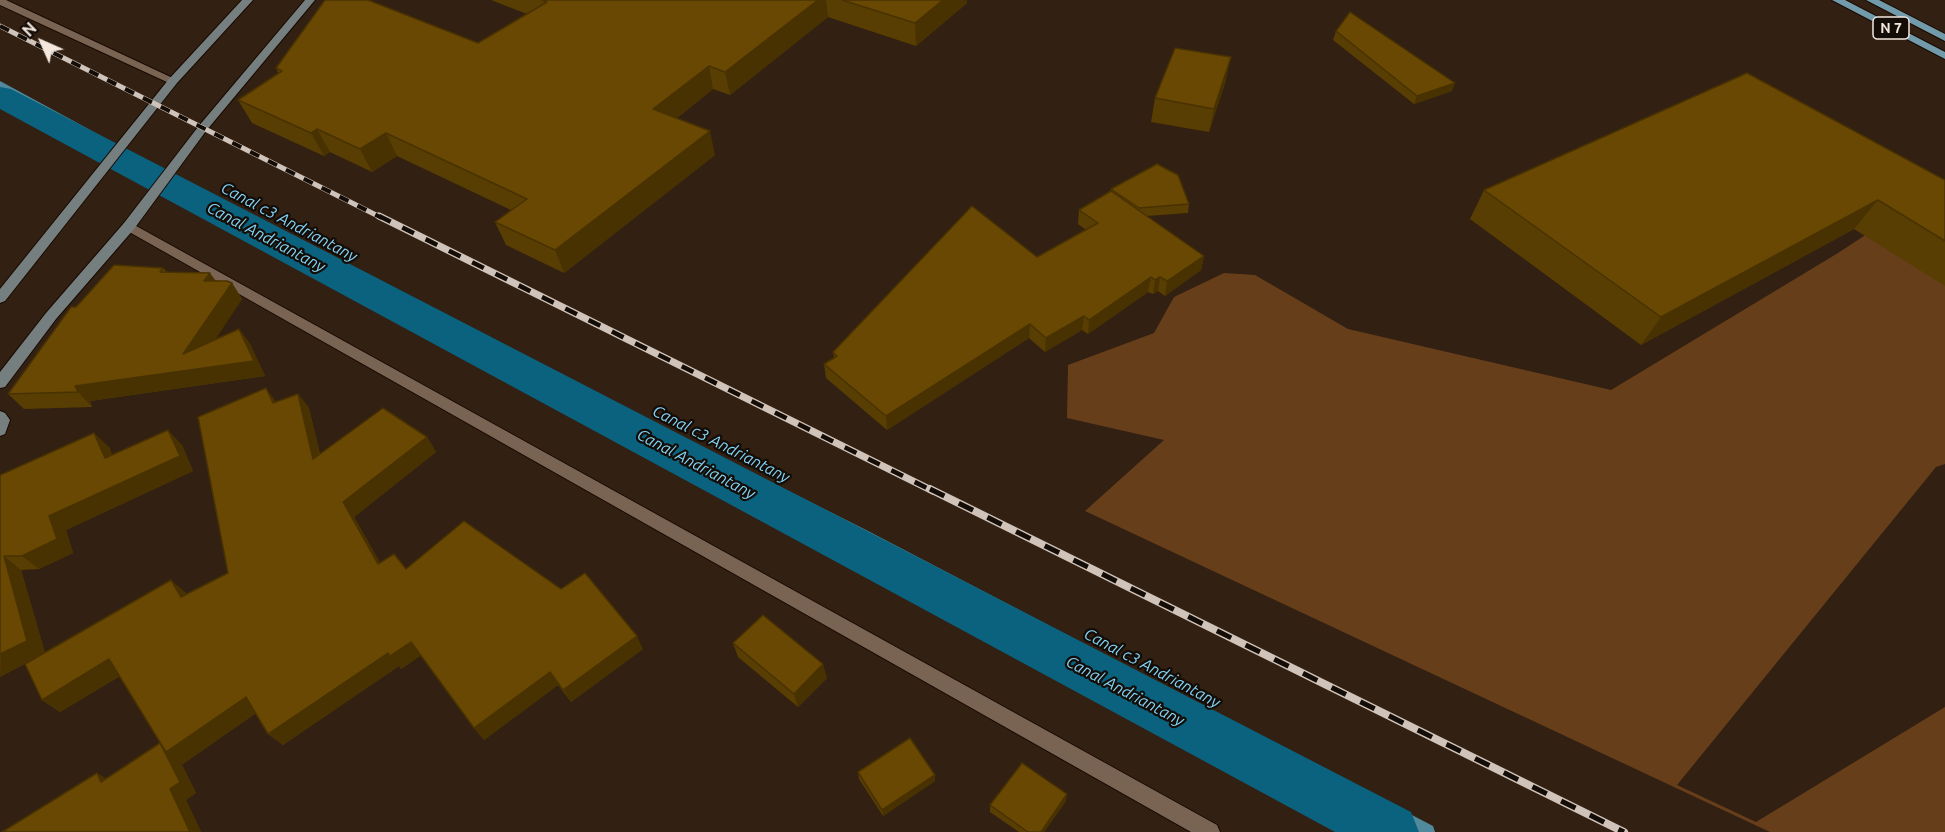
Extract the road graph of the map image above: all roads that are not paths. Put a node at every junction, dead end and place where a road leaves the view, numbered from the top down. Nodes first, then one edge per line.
1 (248, 0) edge
2 (310, 0) edge
3 (1837, 0) edge
4 (1870, 0) edge
5 (0, 1) edge
6 (1945, 38) edge
7 (1945, 56) edge
8 (173, 81) junction
9 (129, 226) junction
10 (0, 298) edge
11 (0, 383) edge
12 (0, 417) edge
13 (0, 430) edge
14 (1210, 832) edge

1 - 8 main road
2 - 9 main road
3 - 7 main road, N 7
4 - 6 main road, N 7
5 - 8 street
8 - 10 main road
9 - 11 main road
9 - 14 street
12 - 13 main road

